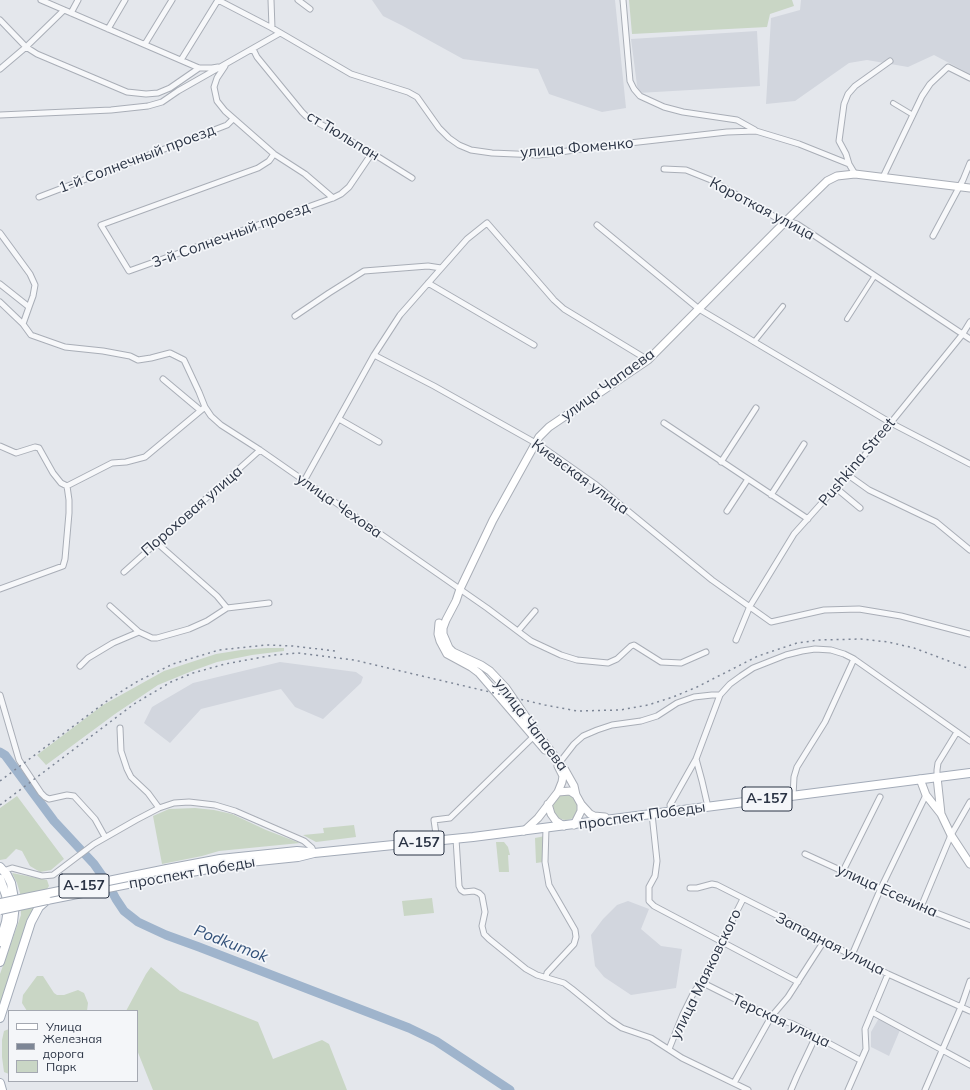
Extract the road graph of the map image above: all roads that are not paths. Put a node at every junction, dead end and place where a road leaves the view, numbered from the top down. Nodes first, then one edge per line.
1 (41, 0) edge
2 (78, 0) edge
3 (125, 0) edge
4 (172, 0) edge
5 (218, 0) edge
6 (271, 0) edge
7 (298, 0) edge
8 (308, 0) edge
9 (623, 0) edge
10 (64, 10) junction
11 (71, 13) junction
12 (0, 20) edge
13 (272, 28) junction
14 (108, 29) junction
15 (280, 33) junction
16 (145, 44) junction
17 (26, 47) junction
18 (253, 49) junction
19 (181, 60) junction
20 (890, 61) dead end
21 (227, 64) junction
22 (199, 68) junction
23 (0, 69) edge
24 (970, 78) edge
25 (893, 103) dead end
26 (0, 115) edge
27 (913, 115) junction
28 (233, 119) junction
29 (756, 131) junction
30 (372, 153) junction
31 (274, 154) junction
32 (970, 163) edge
33 (849, 164) junction
34 (664, 169) dead end
35 (855, 174) junction
36 (883, 177) junction
37 (412, 178) dead end
38 (960, 187) junction
39 (970, 188) edge
40 (39, 197) dead end
41 (333, 198) junction
42 (786, 220) junction
43 (597, 225) dead end
44 (0, 233) edge
45 (933, 236) dead end
46 (442, 268) junction
47 (874, 277) junction
48 (428, 283) junction
49 (0, 284) edge
50 (0, 302) edge
51 (783, 306) dead end
52 (29, 307) junction
53 (699, 309) junction
54 (295, 316) dead end
55 (847, 319) dead end
56 (970, 322) edge
57 (23, 324) junction
58 (962, 335) junction
59 (970, 339) edge
60 (754, 342) junction
61 (534, 345) dead end
62 (374, 355) junction
63 (648, 360) junction
64 (163, 379) dead end
65 (203, 408) junction
66 (756, 408) dead end
67 (339, 419) junction
68 (664, 423) dead end
69 (891, 423) junction
70 (379, 442) dead end
71 (536, 443) junction
72 (804, 444) dead end
73 (0, 446) edge
74 (260, 450) junction
75 (721, 462) junction
76 (970, 464) edge
77 (848, 475) junction
78 (748, 479) junction
79 (304, 481) junction
80 (67, 486) junction
81 (836, 488) junction
82 (771, 495) junction
83 (860, 508) dead end
84 (727, 512) dead end
85 (808, 519) junction
86 (157, 543) junction
87 (970, 550) edge
88 (124, 572) dead end
89 (0, 589) edge
90 (460, 589) junction
91 (268, 603) dead end
92 (110, 606) dead end
93 (750, 606) junction
94 (227, 608) junction
95 (535, 611) dead end
96 (518, 631) junction
97 (139, 632) junction
98 (970, 634) edge
99 (736, 640) dead end
100 (706, 652) dead end
101 (854, 659) junction
102 (80, 666) dead end
103 (0, 695) edge
104 (720, 695) junction
105 (120, 728) dead end
106 (957, 732) junction
107 (531, 739) dead end
108 (970, 741) edge
109 (696, 759) junction
110 (560, 762) junction
111 (970, 773) edge
112 (937, 777) junction
113 (920, 779) junction
114 (558, 792) junction
115 (576, 795) junction
116 (926, 795) junction
117 (793, 796) junction
118 (880, 797) dead end
119 (970, 802) edge
120 (548, 804) junction
121 (581, 804) junction
122 (708, 807) junction
123 (159, 808) junction
124 (671, 812) junction
125 (652, 814) junction
126 (941, 814) junction
127 (613, 820) junction
128 (574, 825) junction
129 (564, 826) junction
130 (546, 828) junction
131 (524, 831) junction
132 (951, 834) junction
133 (105, 838) junction
134 (456, 839) junction
135 (437, 841) junction
136 (314, 853) junction
137 (805, 854) dead end
138 (970, 864) edge
139 (2, 869) edge
140 (843, 871) junction
141 (168, 872) junction
142 (0, 879) edge
143 (690, 888) dead end
144 (881, 888) junction
145 (743, 899) junction
146 (47, 900) junction
147 (0, 903) edge
148 (921, 906) junction
149 (0, 910) edge
150 (970, 926) edge
151 (721, 941) junction
152 (824, 941) junction
153 (0, 942) edge
154 (852, 955) junction
155 (0, 962) edge
156 (888, 974) junction
157 (546, 977) junction
158 (970, 981) edge
159 (702, 982) junction
160 (798, 982) junction
161 (961, 1007) junction
162 (970, 1011) edge
163 (872, 1012) junction
164 (771, 1017) junction
165 (0, 1018) edge
166 (816, 1036) junction
167 (669, 1049) junction
168 (942, 1049) junction
169 (860, 1060) junction
170 (970, 1065) edge
171 (0, 1083) edge
172 (734, 1083) junction
173 (2, 1090) edge
174 (748, 1090) edge
175 (792, 1090) edge
176 (848, 1090) edge
177 (925, 1090) edge

1 - 10 street
2 - 11 street
3 - 14 street
4 - 16 street
5 - 13 street, улица Фоменко
5 - 19 street
6 - 13 street
7 - 8 street
9 - 29 street
10 - 11 street
10 - 17 street
11 - 14 street
12 - 17 street
13 - 15 street, улица Фоменко
14 - 16 street
15 - 18 street
15 - 29 street, улица Фоменко
16 - 19 street
17 - 22 street
17 - 23 street
18 - 21 street
18 - 30 street, ст Тюльпан
19 - 22 street
20 - 33 street
21 - 22 street
21 - 26 street
21 - 28 street
24 - 27 street
25 - 27 street
27 - 36 street
28 - 31 street
28 - 40 street, 1-й Солнечный проезд
29 - 33 street, улица Фоменко
30 - 37 street, ст Тюльпан
30 - 41 street, 3-й Солнечный проезд
31 - 41 street
31 - 41 street, 3-й Солнечный проезд
32 - 38 street
33 - 35 street
34 - 42 street, Короткая улица
35 - 36 main road
35 - 42 main road, улица Чапаева
36 - 38 main road
38 - 39 main road
38 - 45 street
42 - 47 street, Короткая улица
42 - 53 main road, улица Чапаева
43 - 53 street
44 - 52 street
46 - 48 street
46 - 54 street
46 - 63 street
47 - 55 street
47 - 58 street, Короткая улица
48 - 61 street
48 - 62 street
49 - 52 street
50 - 57 street
51 - 60 street
52 - 57 street
53 - 60 street
53 - 63 main road, улица Чапаева
56 - 58 street, Pushkina Street
57 - 65 street, улица Чехова
58 - 59 street, Короткая улица
58 - 69 street, Pushkina Street
60 - 69 street
62 - 67 street
62 - 71 street, Киевская улица
63 - 71 main road, улица Чапаева
64 - 65 street, улица Чехова
65 - 74 street, улица Чехова
65 - 80 street
66 - 75 street
67 - 70 street
67 - 79 street
68 - 75 street
69 - 76 street
69 - 77 street, Pushkina Street
71 - 90 main road, улица Чапаева
71 - 93 street, Киевская улица
72 - 82 street
73 - 80 street
74 - 79 street, улица Чехова
74 - 86 street, Пороховая улица
75 - 78 street
77 - 81 street, Pushkina Street
77 - 87 street
78 - 82 street
78 - 84 street
79 - 90 street, улица Чехова
80 - 89 street
81 - 83 street
81 - 85 street, Pushkina Street
82 - 85 street
85 - 93 street, Pushkina Street
86 - 88 street, Пороховая улица
86 - 94 street
90 - 96 street, улица Чехова
90 - 110 main road, улица Чапаева
90 - 114 main road, улица Чапаева
91 - 94 street
92 - 97 street
93 - 98 street, Киевская улица
93 - 99 street, Pushkina Street
94 - 97 street
95 - 96 street
96 - 100 street, улица Чехова
97 - 102 street
101 - 104 street
101 - 106 street
101 - 117 street
103 - 133 street
104 - 109 street
104 - 110 street
105 - 123 street
106 - 108 street
106 - 112 street
107 - 135 street
109 - 122 street
109 - 124 street
110 - 115 main road, улица Чапаева
111 - 112 main road, проспект Победы / А-157
112 - 113 main road, проспект Победы / А-157
112 - 126 main road
113 - 116 main road
113 - 117 main road, проспект Победы / А-157
114 - 115 main road, улица Чапаева
114 - 120 main road, улица Чапаева
115 - 121 main road, улица Чапаева
116 - 126 main road
116 - 144 street
117 - 122 main road, проспект Победы / А-157
118 - 140 street
119 - 132 street
120 - 129 main road
120 - 131 main road, улица Чапаева
121 - 127 main road, улица Чапаева
121 - 128 main road
122 - 124 main road, проспект Победы / А-157
123 - 133 street
123 - 136 street
124 - 125 main road, проспект Победы / А-157
125 - 127 main road, проспект Победы / А-157
125 - 151 street
126 - 132 main road
127 - 128 main road, проспект Победы / А-157
128 - 129 main road, проспект Победы / А-157
129 - 130 main road, проспект Победы / А-157
130 - 131 main road, проспект Победы / А-157
130 - 157 street
131 - 134 main road, проспект Победы / А-157
132 - 138 main road
132 - 148 street
133 - 139 street
134 - 135 main road, проспект Победы / А-157
134 - 157 street
135 - 136 main road, проспект Победы / А-157
136 - 141 main road, проспект Победы / А-157
137 - 140 street, улица Есенина
139 - 155 main road
140 - 144 street, улица Есенина
141 - 146 main road, проспект Победы / А-157
141 - 147 main road, проспект Победы / А-157, bridge
142 - 153 main road
143 - 145 street, Западная улица
144 - 148 street, улица Есенина
144 - 154 street
145 - 151 street, улица Маяковского
145 - 152 street, Западная улица
146 - 149 main road, проспект Победы / А-157, bridge
146 - 165 main road, bridge
148 - 150 street, улица Есенина
151 - 159 street, улица Маяковского
151 - 160 street
152 - 154 street, Западная улица
152 - 160 street
154 - 156 street, Западная улица
156 - 161 street, Западная улица
156 - 163 street
157 - 167 street
158 - 161 street
159 - 164 street, Терская улица
159 - 167 street, улица Маяковского
160 - 164 street
161 - 162 street, Западная улица
161 - 168 street
163 - 168 street
163 - 169 street
164 - 166 street, Терская улица
164 - 172 street
166 - 169 street, Терская улица
166 - 175 street
167 - 172 street
168 - 170 street
168 - 177 street
169 - 176 street
171 - 173 main road
172 - 174 street

